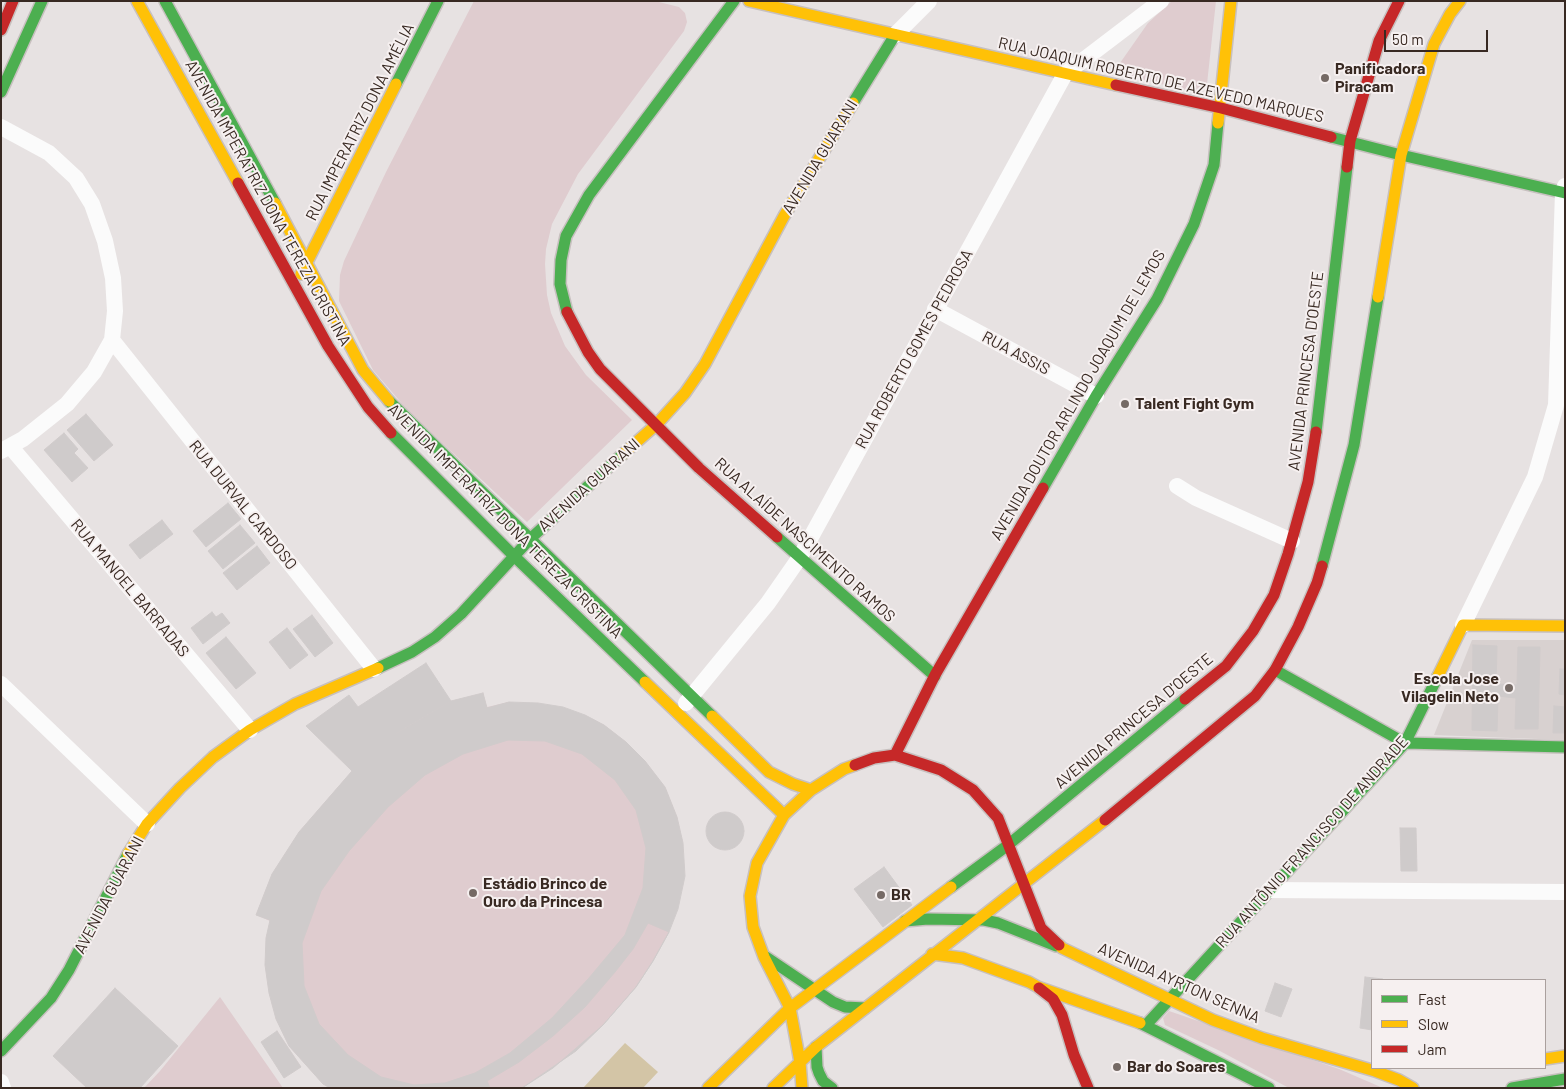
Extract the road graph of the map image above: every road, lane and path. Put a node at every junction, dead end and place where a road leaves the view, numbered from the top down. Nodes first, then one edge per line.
1 (13, 1) edge
2 (42, 1) edge
3 (137, 1) edge
4 (165, 1) edge
5 (438, 1) edge
6 (734, 1) edge
7 (748, 1) edge
8 (929, 1) edge
9 (1161, 1) edge
10 (1231, 1) edge
11 (1399, 1) edge
12 (1460, 1) edge
13 (1, 30) edge
14 (895, 35) junction
15 (1065, 74) junction
16 (1, 92) edge
17 (1221, 108) junction
18 (1, 127) edge
19 (1350, 141) junction
20 (1401, 155) junction
21 (1564, 190) edge
22 (307, 263) junction
23 (295, 284) junction
24 (935, 309) junction
25 (112, 340) junction
26 (1096, 396) junction
27 (657, 424) junction
28 (6, 448) edge
29 (1177, 486) dead end
30 (530, 539) junction
31 (1292, 541) junction
32 (514, 556) junction
33 (800, 557) junction
34 (1463, 625) junction
35 (1565, 626) edge
36 (374, 670) junction
37 (1275, 670) junction
38 (935, 676) junction
39 (1, 684) edge
40 (692, 696) junction
41 (679, 713) junction
42 (250, 730) junction
43 (1405, 743) junction
44 (1565, 747) edge
45 (895, 755) junction
46 (811, 790) junction
47 (784, 815) junction
48 (147, 824) junction
49 (1008, 845) junction
50 (1051, 849) dead end
51 (1064, 853) junction
52 (1025, 883) junction
53 (1269, 890) junction
54 (1565, 892) edge
55 (977, 920) junction
56 (905, 921) junction
57 (1062, 948) junction
58 (932, 954) junction
59 (764, 956) junction
60 (1038, 987) junction
61 (814, 989) junction
62 (1170, 998) junction
63 (790, 1008) junction
64 (865, 1008) junction
65 (1104, 1009) junction
66 (1146, 1024) junction
67 (1069, 1035) junction
68 (816, 1047) junction
69 (1, 1051) edge
70 (1311, 1051) junction
71 (1565, 1056) edge
72 (1546, 1059) edge
73 (1371, 1061) edge
74 (800, 1062) junction
75 (1255, 1080) junction
76 (1565, 1080) edge
77 (1, 1082) edge
78 (3, 1088) edge
79 (708, 1088) edge
80 (773, 1088) edge
81 (802, 1088) edge
82 (832, 1088) edge
83 (1088, 1088) edge
84 (1269, 1088) edge
85 (1273, 1088) edge
86 (1413, 1088) edge
87 (1512, 1088) edge

1 - 13 main road
2 - 16 main road
3 - 23 main road, AVENIDA IMPERATRIZ DONA TEREZA CRISTINA
4 - 22 main road, AVENIDA IMPERATRIZ DONA TEREZA CRISTINA
5 - 22 main road, RUA IMPERATRIZ DONA AMÉLIA
6 - 27 main road, RUA ALAÍDE NASCIMENTO RAMOS
7 - 14 main road, RUA JOAQUIM ROBERTO DE AZEVEDO MARQUES
8 - 14 street, AVENIDA GUARANI
9 - 15 street, RUA ROBERTO GOMES PEDROSA
10 - 17 main road, AVENIDA DOUTOR ARLINDO JOAQUIM DE LEMOS
11 - 19 main road, AVENIDA PRINCESA D'OESTE
12 - 20 main road
14 - 15 main road, RUA JOAQUIM ROBERTO DE AZEVEDO MARQUES
14 - 27 main road, AVENIDA GUARANI
15 - 17 main road, RUA JOAQUIM ROBERTO DE AZEVEDO MARQUES
15 - 24 street, RUA ROBERTO GOMES PEDROSA
17 - 19 main road, RUA JOAQUIM ROBERTO DE AZEVEDO MARQUES
17 - 26 main road, AVENIDA DOUTOR ARLINDO JOAQUIM DE LEMOS
18 - 25 street
19 - 20 main road, RUA JOAQUIM ROBERTO DE AZEVEDO MARQUES
19 - 31 main road, AVENIDA PRINCESA D'OESTE
20 - 21 main road, RUA JOAQUIM ROBERTO DE AZEVEDO MARQUES
20 - 37 main road
21 - 34 street, RUA ANTÔNIO FRANCISCO DE ANDRADE
22 - 23 main road, RUA IMPERATRIZ DONA AMÉLIA
22 - 30 main road, AVENIDA IMPERATRIZ DONA TEREZA CRISTINA
23 - 32 main road, AVENIDA IMPERATRIZ DONA TEREZA CRISTINA
24 - 26 street, RUA ASSIS
24 - 33 street, RUA ROBERTO GOMES PEDROSA
25 - 28 street
25 - 36 street, RUA DURVAL CARDOSO
26 - 38 main road, AVENIDA DOUTOR ARLINDO JOAQUIM DE LEMOS
27 - 30 main road, AVENIDA GUARANI
27 - 33 main road, RUA ALAÍDE NASCIMENTO RAMOS
28 - 42 street, RUA MANOEL BARRADAS
29 - 31 street
30 - 32 main road, AVENIDA GUARANI
30 - 40 main road, AVENIDA IMPERATRIZ DONA TEREZA CRISTINA
31 - 49 main road, AVENIDA PRINCESA D'OESTE
32 - 36 main road, AVENIDA GUARANI
32 - 41 main road, AVENIDA IMPERATRIZ DONA TEREZA CRISTINA
33 - 38 main road, RUA ALAÍDE NASCIMENTO RAMOS
33 - 40 street, RUA ROBERTO GOMES PEDROSA
34 - 35 main road
34 - 43 main road, RUA ANTÔNIO FRANCISCO DE ANDRADE
36 - 42 main road, AVENIDA GUARANI
37 - 43 main road
37 - 51 main road
38 - 45 main road, AVENIDA DOUTOR ARLINDO JOAQUIM DE LEMOS
39 - 48 street
40 - 41 street, RUA ROBERTO GOMES PEDROSA
40 - 46 main road, AVENIDA IMPERATRIZ DONA TEREZA CRISTINA
41 - 47 main road, AVENIDA IMPERATRIZ DONA TEREZA CRISTINA
42 - 48 main road, AVENIDA GUARANI
43 - 44 main road
43 - 53 main road, RUA ANTÔNIO FRANCISCO DE ANDRADE
45 - 46 main road
45 - 49 main road, AVENIDA AYRTON SENNA
46 - 47 main road
47 - 59 main road
48 - 69 main road, AVENIDA GUARANI
49 - 52 main road, AVENIDA AYRTON SENNA
49 - 56 main road, AVENIDA PRINCESA D'OESTE
50 - 51 main road
51 - 52 main road
52 - 55 main road
52 - 57 main road, AVENIDA AYRTON SENNA
53 - 54 street
53 - 62 main road, RUA ANTÔNIO FRANCISCO DE ANDRADE
55 - 56 main road
55 - 57 main road
55 - 58 main road
56 - 61 main road, AVENIDA PRINCESA D'OESTE
57 - 62 main road, AVENIDA AYRTON SENNA
58 - 60 main road
58 - 64 main road
59 - 61 main road
59 - 63 main road
60 - 65 main road
60 - 67 main road
61 - 63 main road, AVENIDA PRINCESA D'OESTE
61 - 64 main road
62 - 66 main road, RUA ANTÔNIO FRANCISCO DE ANDRADE
62 - 70 main road, AVENIDA AYRTON SENNA
63 - 74 main road
63 - 79 main road, AVENIDA PRINCESA D'OESTE
64 - 68 main road
65 - 66 main road
65 - 67 main road
66 - 75 main road
67 - 83 main road
68 - 74 main road
68 - 82 main road
70 - 73 main road
70 - 86 main road, AVENIDA AYRTON SENNA
71 - 72 main road
74 - 80 main road
74 - 81 main road
75 - 84 main road
75 - 85 main road
76 - 87 main road
77 - 78 street

